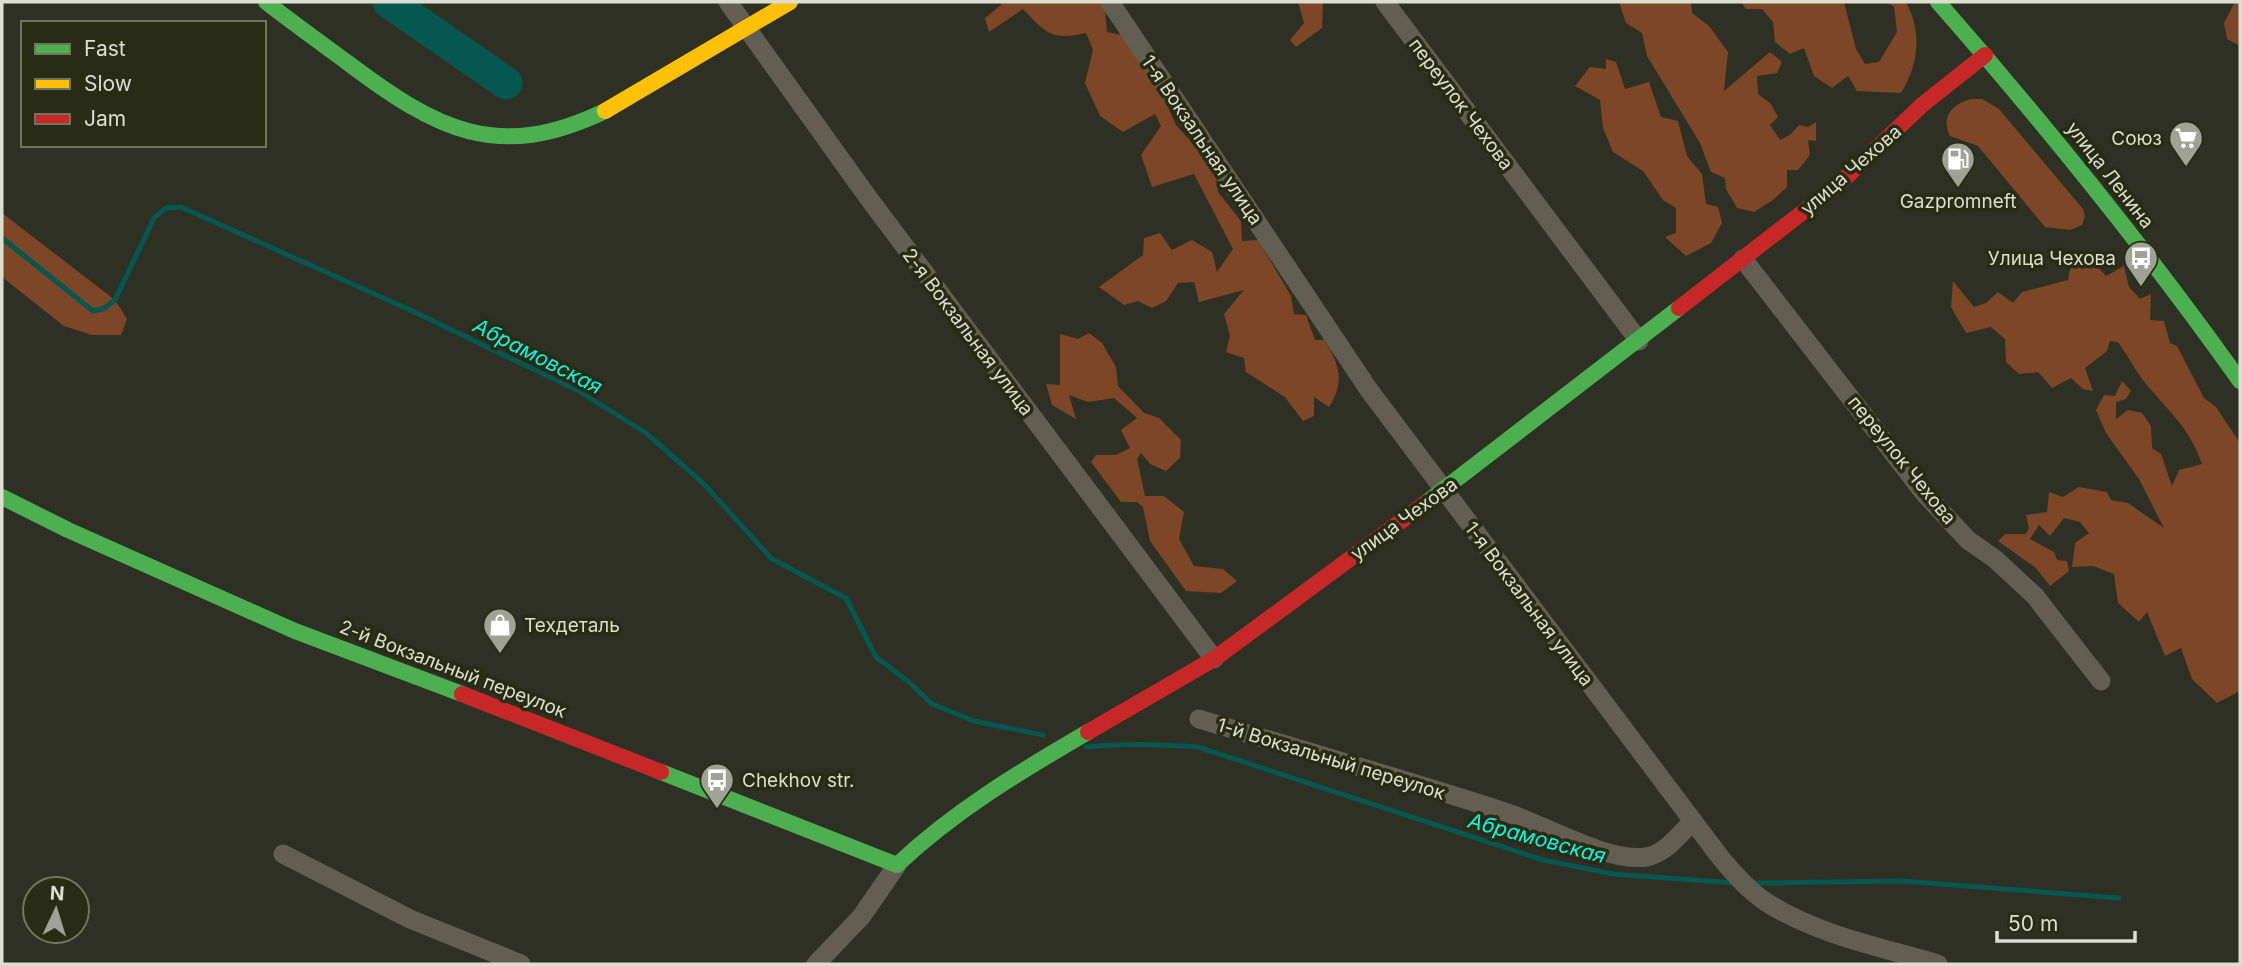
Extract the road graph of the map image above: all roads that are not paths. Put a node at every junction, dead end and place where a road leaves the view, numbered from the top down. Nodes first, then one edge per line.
1 (266, 2) edge
2 (728, 2) edge
3 (790, 2) edge
4 (1110, 2) edge
5 (1385, 2) edge
6 (1938, 2) edge
7 (748, 27) junction
8 (1985, 55) junction
9 (1744, 259) junction
10 (1639, 341) junction
11 (2240, 381) edge
12 (1444, 491) junction
13 (2, 496) edge
14 (1214, 659) junction
15 (2101, 681) dead end
16 (1199, 719) dead end
17 (1692, 822) junction
18 (283, 854) dead end
19 (897, 865) junction
20 (521, 964) edge
21 (816, 964) edge
22 (1938, 964) edge

1 - 7 street
2 - 7 street, 2-я Вокзальная улица
3 - 7 street
4 - 12 street, 1-я Вокзальная улица
5 - 10 street, переулок Чехова
6 - 8 street, улица Ленина
7 - 14 street, 2-я Вокзальная улица
8 - 9 street, улица Чехова
8 - 11 street, улица Ленина
9 - 10 street, улица Чехова
9 - 15 street, переулок Чехова
10 - 12 street, улица Чехова
12 - 14 street, улица Чехова
12 - 17 street, 1-я Вокзальная улица
13 - 19 street, 2-й Вокзальный переулок
14 - 19 street, улица Чехова
16 - 17 street, 1-й Вокзальный переулок
17 - 22 street, 1-я Вокзальная улица
18 - 20 street
19 - 21 street, улица Чехова

